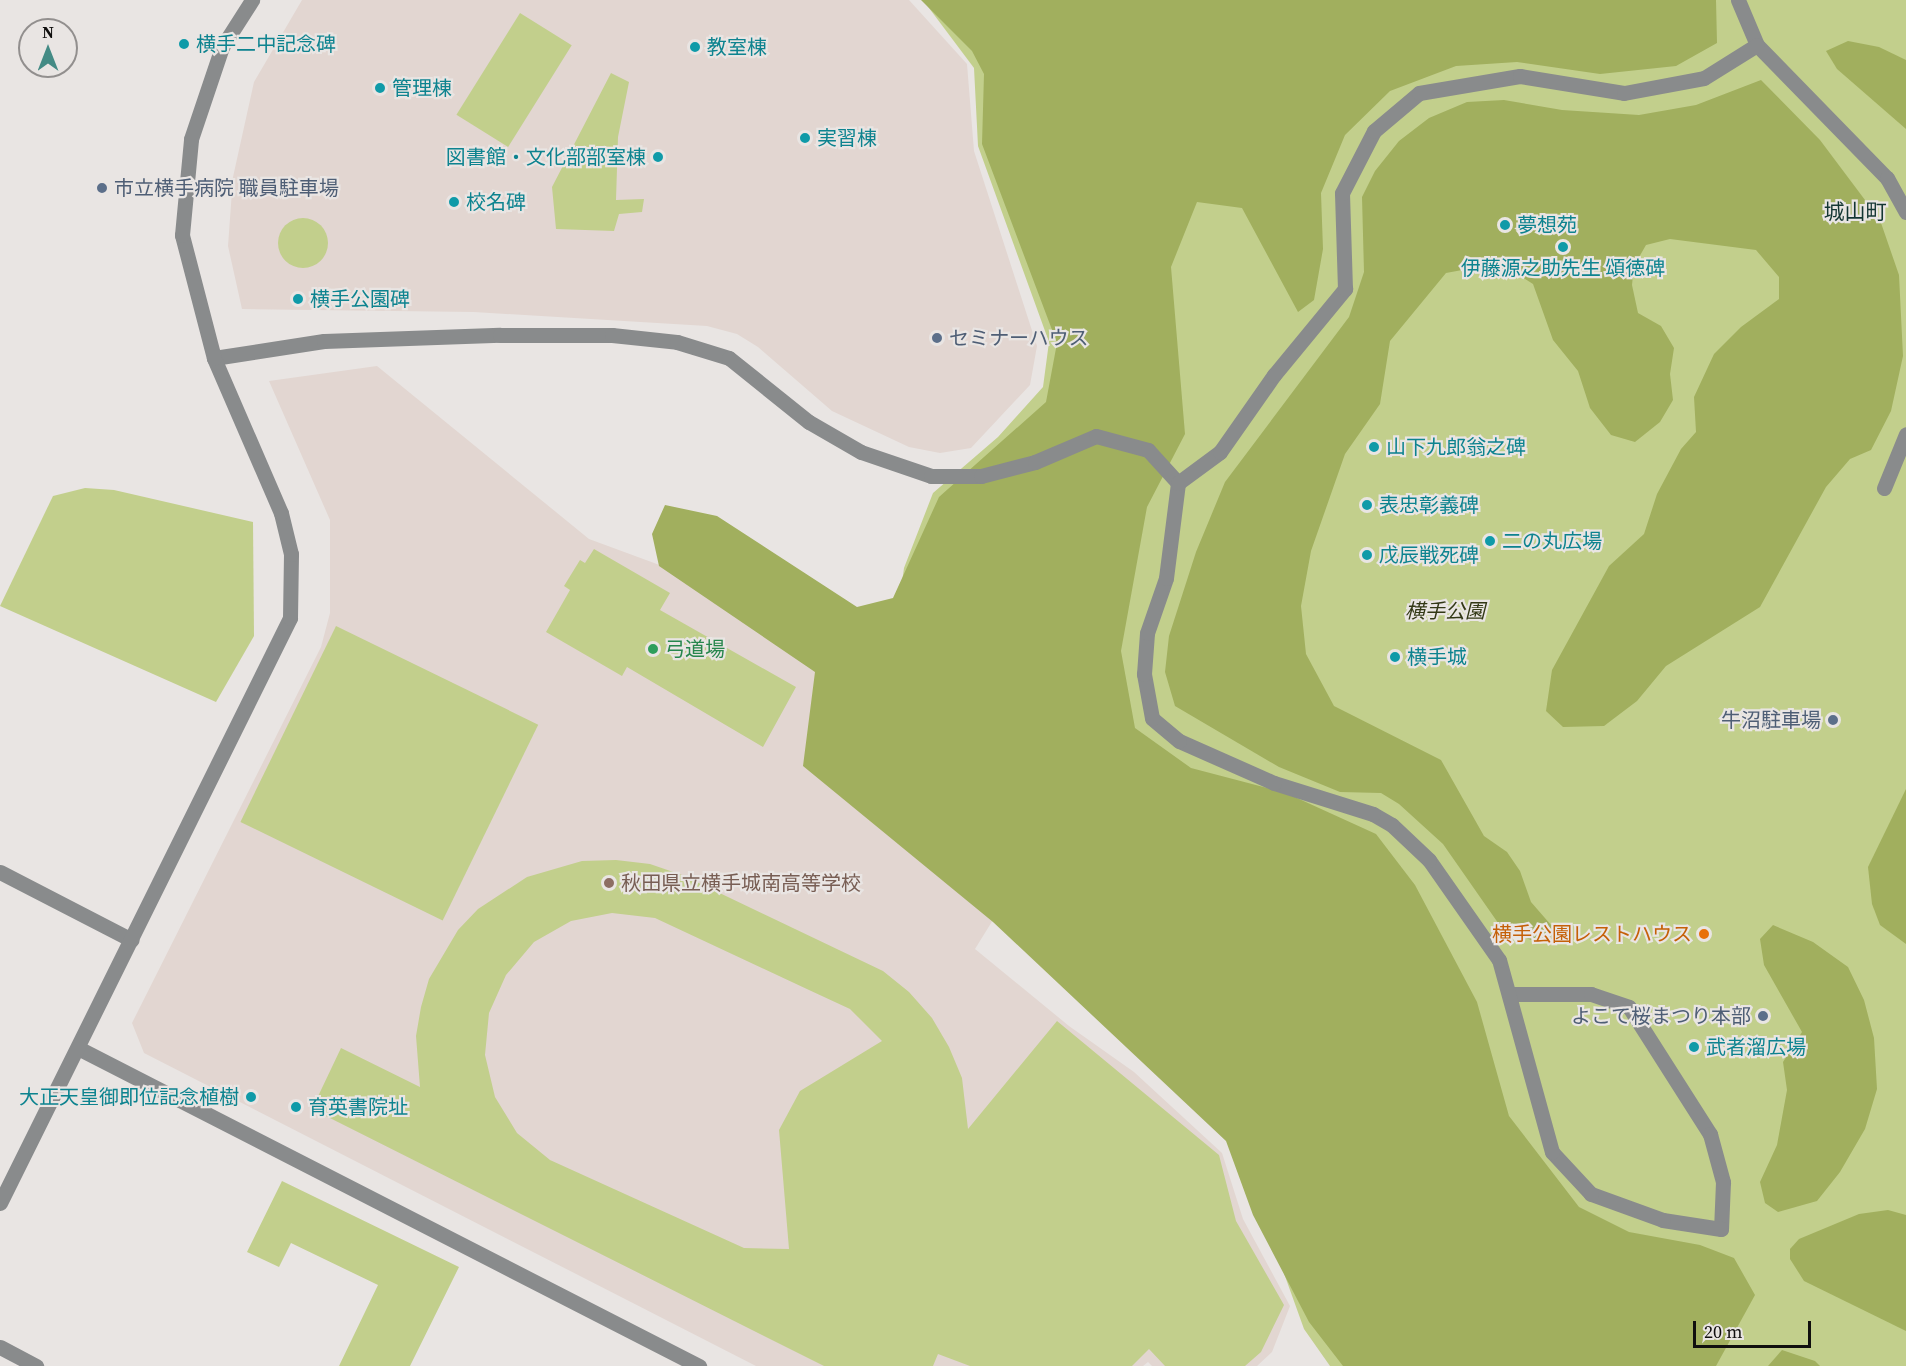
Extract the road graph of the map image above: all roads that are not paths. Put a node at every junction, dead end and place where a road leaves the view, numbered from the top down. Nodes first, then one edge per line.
1 (252, 0) edge
2 (1738, 0) edge
3 (1757, 45) junction
4 (1906, 212) edge
5 (214, 358) junction
6 (1906, 434) edge
7 (1178, 483) junction
8 (1884, 488) dead end
9 (0, 872) edge
10 (132, 940) junction
11 (1509, 994) junction
12 (78, 1048) junction
13 (0, 1203) edge
14 (0, 1347) edge
15 (36, 1366) edge
16 (699, 1366) edge

1 - 5 street
2 - 3 street
3 - 4 street
3 - 7 street
5 - 7 street
5 - 10 street
6 - 8 street
7 - 11 street
9 - 10 street
10 - 12 street
11 - 11 street
12 - 13 street
12 - 16 street
14 - 15 street

